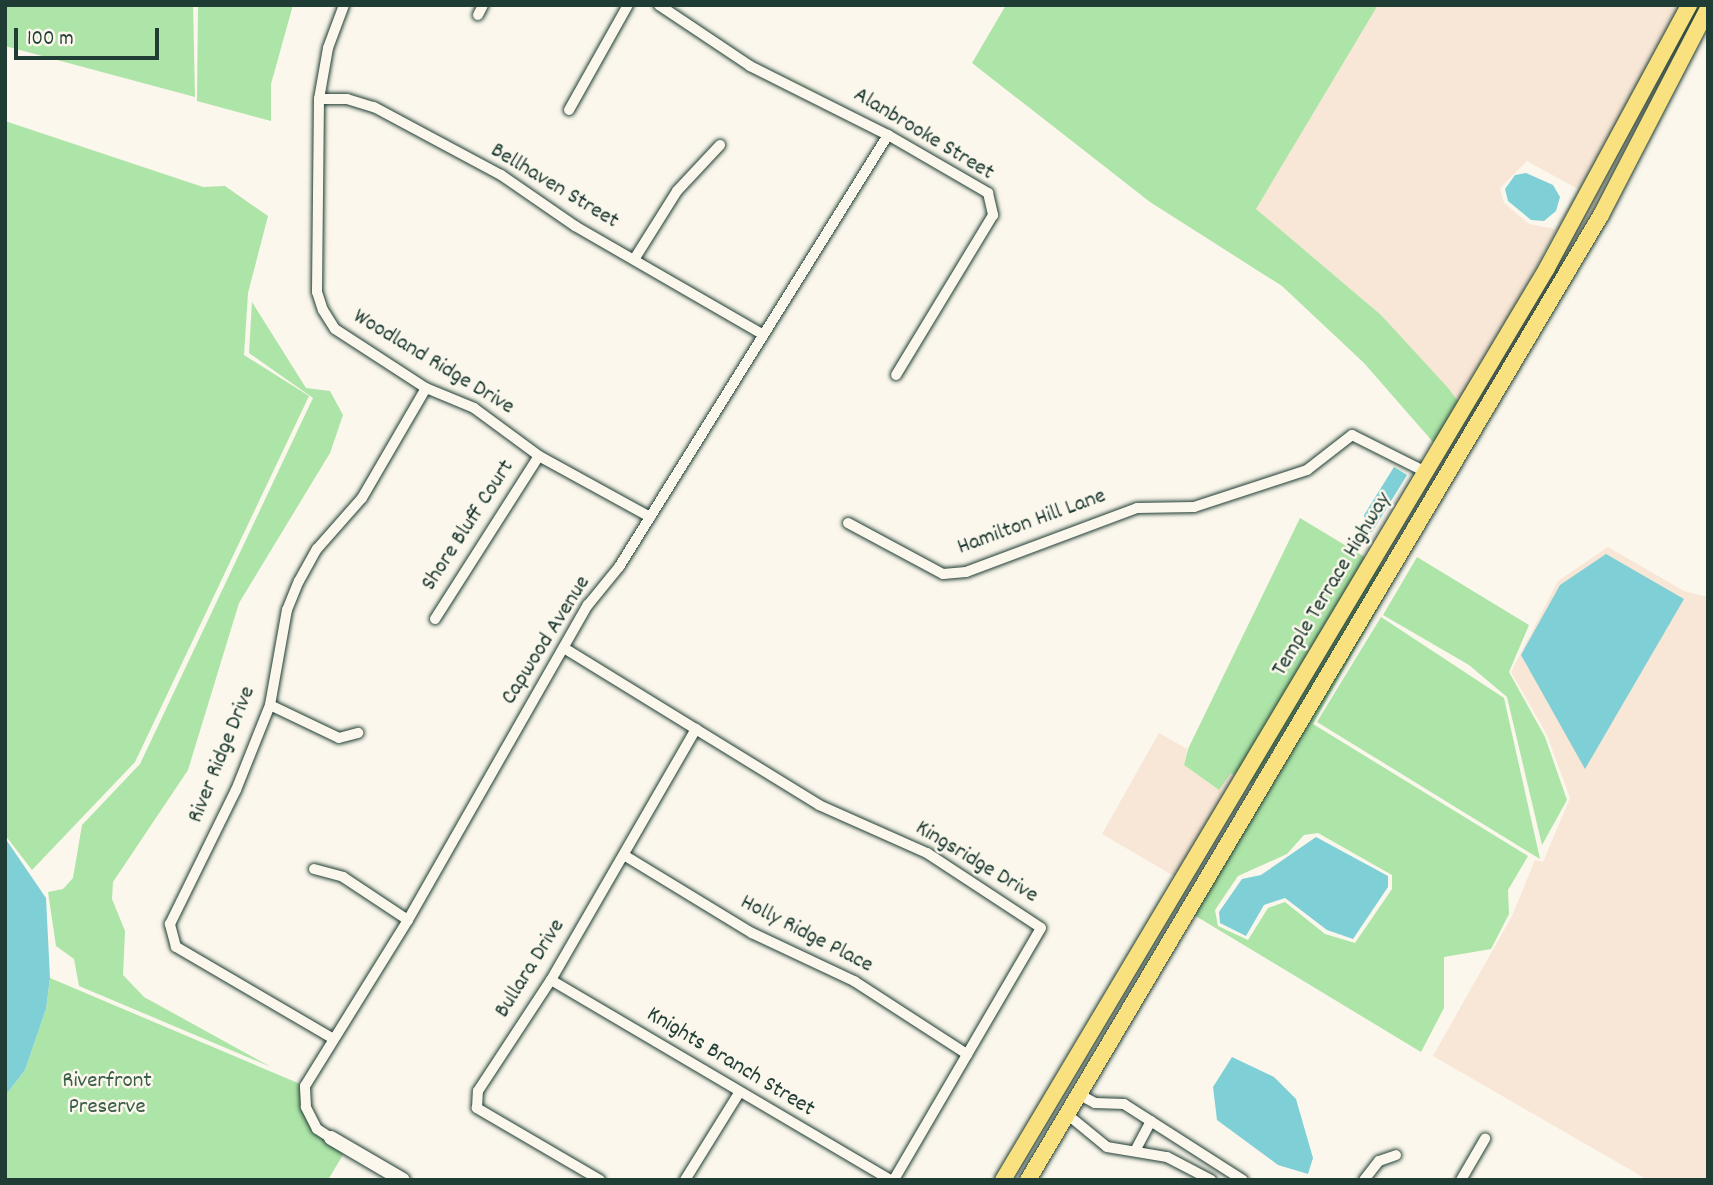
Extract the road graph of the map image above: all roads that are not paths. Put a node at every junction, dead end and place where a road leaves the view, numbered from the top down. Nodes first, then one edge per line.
1 (344, 5) edge
2 (628, 5) edge
3 (659, 5) edge
4 (1689, 5) edge
5 (1708, 9) edge
6 (319, 99) junction
7 (569, 110) dead end
8 (888, 135) junction
9 (720, 145) dead end
10 (635, 258) junction
11 (761, 333) junction
12 (896, 375) dead end
13 (426, 388) junction
14 (539, 456) junction
15 (1426, 472) junction
16 (650, 517) junction
17 (848, 523) dead end
18 (1376, 558) junction
19 (1394, 568) junction
20 (435, 619) dead end
21 (564, 648) junction
22 (270, 705) junction
23 (696, 729) junction
24 (358, 733) dead end
25 (1203, 850) junction
26 (624, 855) junction
27 (1220, 859) junction
28 (314, 869) dead end
29 (408, 920) junction
30 (551, 980) junction
31 (1107, 1008) junction
32 (332, 1038) junction
33 (967, 1054) junction
34 (738, 1093) junction
35 (1080, 1095) junction
36 (1068, 1115) junction
37 (1151, 1121) junction
38 (331, 1138) joint
39 (1485, 1139) dead end
40 (1135, 1151) junction
41 (1396, 1155) dead end
42 (403, 1180) edge
43 (600, 1180) edge
44 (685, 1180) edge
45 (892, 1180) edge
46 (1003, 1180) edge
47 (1028, 1180) edge
48 (1211, 1180) edge
49 (1243, 1180) edge
50 (1364, 1180) edge
51 (1461, 1180) edge

1 - 6 street, Woodland Ridge Drive
2 - 7 street
3 - 8 street, Alanbrooke Street
4 - 15 main road, Temple Terrace Highway
5 - 19 main road, Temple Terrace Highway
6 - 10 street, Bellhaven Street
6 - 13 street, Woodland Ridge Drive
8 - 11 street, Capwood Avenue
8 - 12 street, Alanbrooke Street
9 - 10 street
10 - 11 street, Bellhaven Street
11 - 16 street, Capwood Avenue
13 - 14 street, Woodland Ridge Drive
13 - 22 street, River Ridge Drive
14 - 16 street, Woodland Ridge Drive
14 - 20 street, Shore Bluff Court
15 - 17 street, Hamilton Hill Lane
15 - 18 main road, Temple Terrace Highway
16 - 21 street, Capwood Avenue
18 - 19 main road
18 - 25 main road, Temple Terrace Highway
19 - 27 main road, Temple Terrace Highway
21 - 23 street, Kingsridge Drive
21 - 29 street, Capwood Avenue
22 - 24 street
22 - 32 street, River Ridge Drive
23 - 26 street, Bullara Drive
23 - 33 street, Kingsridge Drive
25 - 27 main road
25 - 31 main road, Temple Terrace Highway
26 - 30 street, Bullara Drive
26 - 33 street, Holly Ridge Place
27 - 35 main road, Temple Terrace Highway
28 - 29 street
29 - 32 street, Capwood Avenue
30 - 34 street, Knights Branch Street
30 - 43 street, Bullara Drive
31 - 36 main road
31 - 46 main road, Temple Terrace Highway
32 - 38 street, Capwood Avenue
33 - 45 street, Kingsridge Drive
34 - 44 street
34 - 45 street, Knights Branch Street
35 - 36 main road, Temple Terrace Highway
35 - 37 street
36 - 40 street
36 - 47 main road, Temple Terrace Highway
37 - 40 street
37 - 49 street
38 - 42 street
39 - 51 street
40 - 48 street
41 - 50 street

